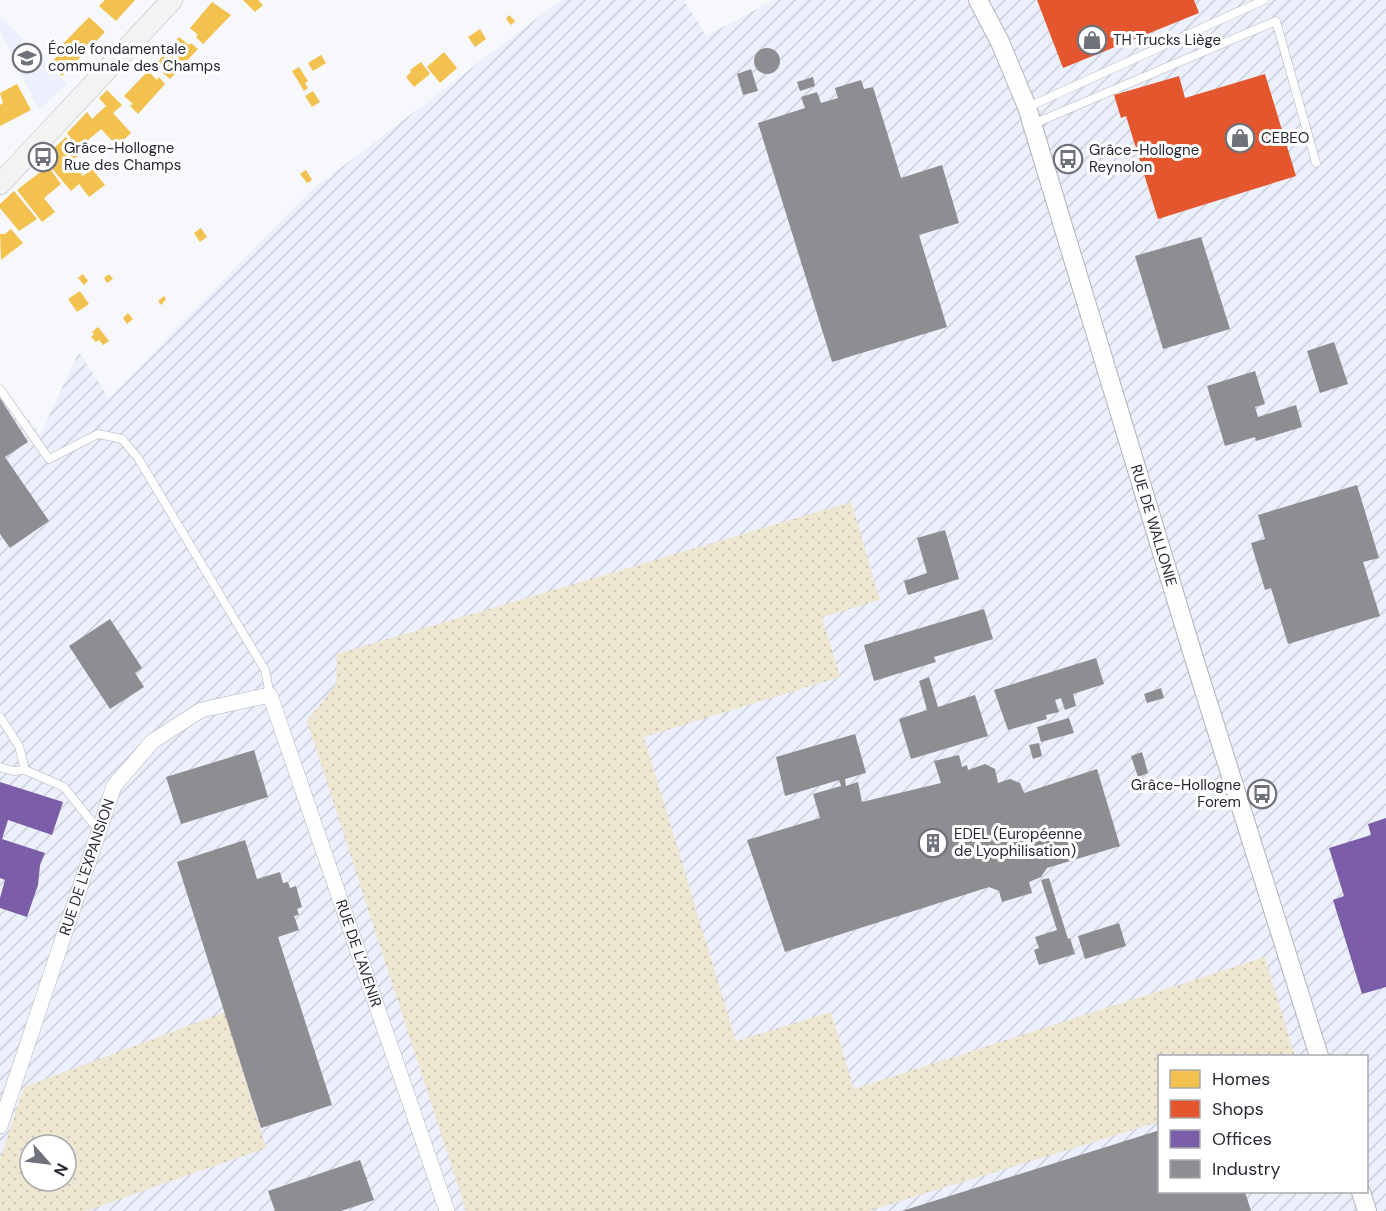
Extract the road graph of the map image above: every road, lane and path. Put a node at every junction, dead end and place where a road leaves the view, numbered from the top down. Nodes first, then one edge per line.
1 (172, 0) edge
2 (978, 0) edge
3 (1264, 0) edge
4 (1029, 116) junction
5 (1316, 163) dead end
6 (0, 184) edge
7 (0, 389) edge
8 (270, 695) junction
9 (0, 717) edge
10 (0, 767) edge
11 (25, 770) junction
12 (99, 831) junction
13 (1319, 1055) edge
14 (0, 1126) edge
15 (1362, 1193) edge
16 (447, 1211) edge
17 (1367, 1211) edge

1 - 6 main road
2 - 4 street, RUE DE WALLONIE
3 - 4 lane
4 - 5 lane
4 - 13 street, RUE DE WALLONIE
7 - 8 lane
8 - 12 street, RUE DE L'EXPANSION
8 - 16 street, RUE DE L'AVENIR
9 - 11 lane
10 - 11 lane
11 - 12 lane
12 - 14 street, RUE DE L'EXPANSION
15 - 17 street

